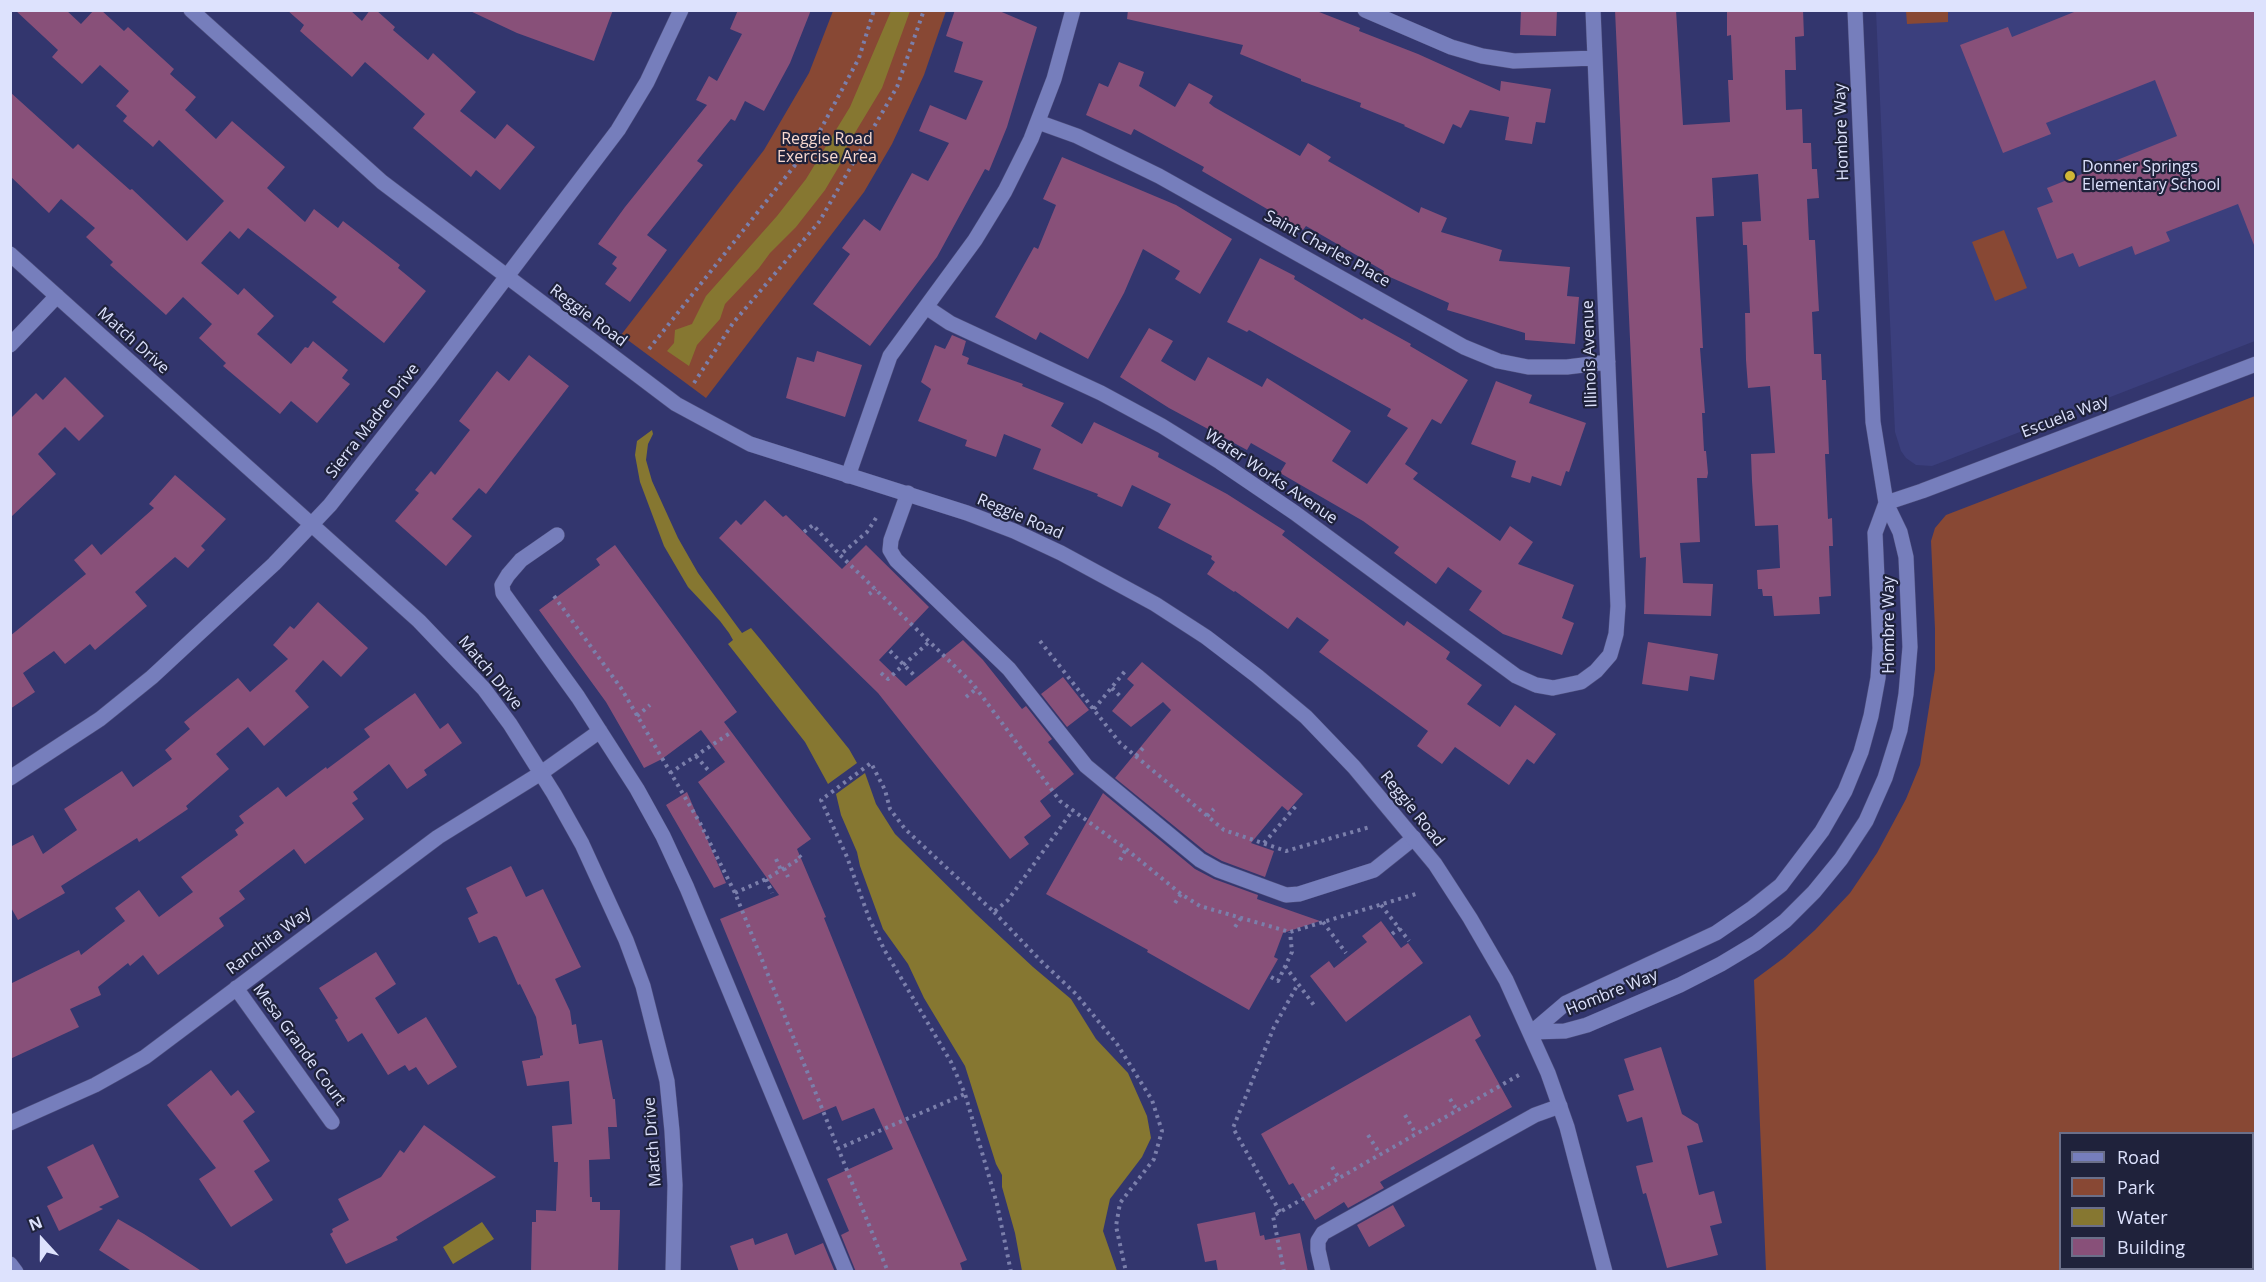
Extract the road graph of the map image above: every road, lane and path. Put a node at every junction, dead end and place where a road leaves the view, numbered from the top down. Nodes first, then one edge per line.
1 (190, 10) edge
2 (681, 10) edge
3 (874, 10) edge
4 (924, 10) edge
5 (1073, 10) edge
6 (1365, 10) edge
7 (1593, 10) edge
8 (1855, 10) edge
9 (1595, 58) junction
10 (1038, 122) junction
11 (10, 254) edge
12 (507, 276) junction
13 (57, 296) junction
14 (926, 307) junction
15 (10, 345) edge
16 (648, 349) dead end
17 (1608, 362) junction
18 (2256, 364) edge
19 (694, 383) dead end
20 (848, 476) junction
21 (908, 494) junction
22 (1886, 503) junction
23 (311, 525) junction
24 (804, 532) dead end
25 (557, 535) dead end
26 (840, 555) dead end
27 (876, 589) dead end
28 (869, 594) dead end
29 (554, 596) dead end
30 (1040, 641) dead end
31 (929, 642) dead end
32 (890, 651) dead end
33 (904, 664) junction
34 (1126, 670) dead end
35 (881, 674) dead end
36 (914, 675) dead end
37 (888, 679) junction
38 (1581, 682) joint
39 (892, 683) dead end
40 (1112, 688) junction
41 (976, 689) dead end
42 (1120, 696) dead end
43 (966, 697) dead end
44 (650, 705) dead end
45 (1094, 710) junction
46 (637, 716) junction
47 (600, 731) junction
48 (730, 734) dead end
49 (1144, 747) dead end
50 (696, 756) junction
51 (1136, 756) junction
52 (708, 770) dead end
53 (541, 772) junction
54 (670, 773) junction
55 (10, 778) edge
56 (1296, 806) dead end
57 (1214, 809) dead end
58 (1073, 810) dead end
59 (1207, 816) junction
60 (1370, 827) dead end
61 (1414, 838) junction
62 (1264, 843) junction
63 (1126, 849) dead end
64 (797, 854) dead end
65 (776, 859) dead end
66 (1120, 860) dead end
67 (783, 869) junction
68 (788, 877) dead end
69 (766, 879) junction
70 (735, 893) junction
71 (772, 893) dead end
72 (1181, 894) dead end
73 (1175, 903) dead end
74 (1381, 905) dead end
75 (994, 912) junction
76 (1241, 918) dead end
77 (1323, 922) dead end
78 (1235, 927) dead end
79 (1400, 928) junction
80 (1290, 932) dead end
81 (1392, 934) dead end
82 (1409, 940) dead end
83 (1346, 953) dead end
84 (1285, 966) junction
85 (1270, 977) dead end
86 (1298, 984) junction
87 (236, 988) junction
88 (1316, 1008) dead end
89 (1532, 1032) junction
90 (1519, 1075) dead end
91 (964, 1094) junction
92 (1450, 1099) dead end
93 (1560, 1106) junction
94 (1457, 1110) junction
95 (1405, 1115) dead end
96 (332, 1122) dead end
97 (10, 1123) edge
98 (1416, 1134) junction
99 (1368, 1135) dead end
100 (837, 1149) junction
101 (1380, 1155) junction
102 (1332, 1167) dead end
103 (1339, 1178) junction
104 (1280, 1212) junction
105 (10, 1264) edge
106 (16, 1272) edge
107 (673, 1272) edge
108 (846, 1272) edge
109 (888, 1272) edge
110 (1011, 1272) edge
111 (1126, 1272) edge
112 (1284, 1272) edge
113 (1323, 1272) edge
114 (1605, 1272) edge

1 - 12 street, Reggie Road
2 - 12 street, Sierra Madre Drive
3 - 16 path
4 - 19 path
5 - 10 street
6 - 9 street
7 - 9 street, Illinois Avenue
8 - 22 street, Hombre Way
9 - 17 street, Illinois Avenue
10 - 14 street
10 - 17 street, Saint Charles Place
11 - 13 street, Match Drive
12 - 20 street, Reggie Road
12 - 23 street, Sierra Madre Drive
13 - 15 street
13 - 23 street, Match Drive
14 - 20 street
14 - 38 street, Water Works Avenue
17 - 38 street, Illinois Avenue
18 - 22 street, Escuela Way
20 - 21 street, Reggie Road
21 - 61 street, Reggie Road
21 - 61 street
22 - 89 street, Hombre Way
22 - 89 street, Hombre Way
23 - 53 street, Match Drive
23 - 55 street, Sierra Madre Drive
24 - 26 path
25 - 47 street
27 - 28 path
29 - 46 path
30 - 45 path
31 - 33 path
32 - 33 path
33 - 36 path
33 - 37 path
34 - 40 path
35 - 37 path
37 - 39 path
40 - 42 path
40 - 45 path
41 - 43 path
44 - 46 path
45 - 51 path
46 - 54 path
47 - 53 street, Ranchita Way
47 - 108 street
48 - 50 path
49 - 51 path
50 - 52 path
50 - 54 path
51 - 59 path
53 - 87 street, Ranchita Way
53 - 107 street, Match Drive
54 - 70 path
56 - 62 path
57 - 59 path
58 - 75 path
59 - 62 path
60 - 62 path
61 - 89 street, Reggie Road
63 - 66 path
64 - 67 path
65 - 67 path
67 - 68 path
67 - 69 path
69 - 70 path
69 - 71 path
70 - 100 path
72 - 73 path
74 - 79 path
75 - 91 path
75 - 111 path
76 - 78 path
77 - 83 path
79 - 81 path
79 - 82 path
80 - 84 path
84 - 85 path
84 - 86 path
86 - 88 path
86 - 104 path
87 - 96 street, Mesa Grande Court
87 - 97 street, Ranchita Way
89 - 93 street, Reggie Road
90 - 94 path
91 - 100 path
91 - 110 path
92 - 94 path
93 - 113 street
93 - 114 street, Reggie Road
94 - 98 path
95 - 98 path
98 - 101 path
99 - 101 path
100 - 109 path
101 - 103 path
102 - 103 path
103 - 104 path
104 - 112 path
105 - 106 street

